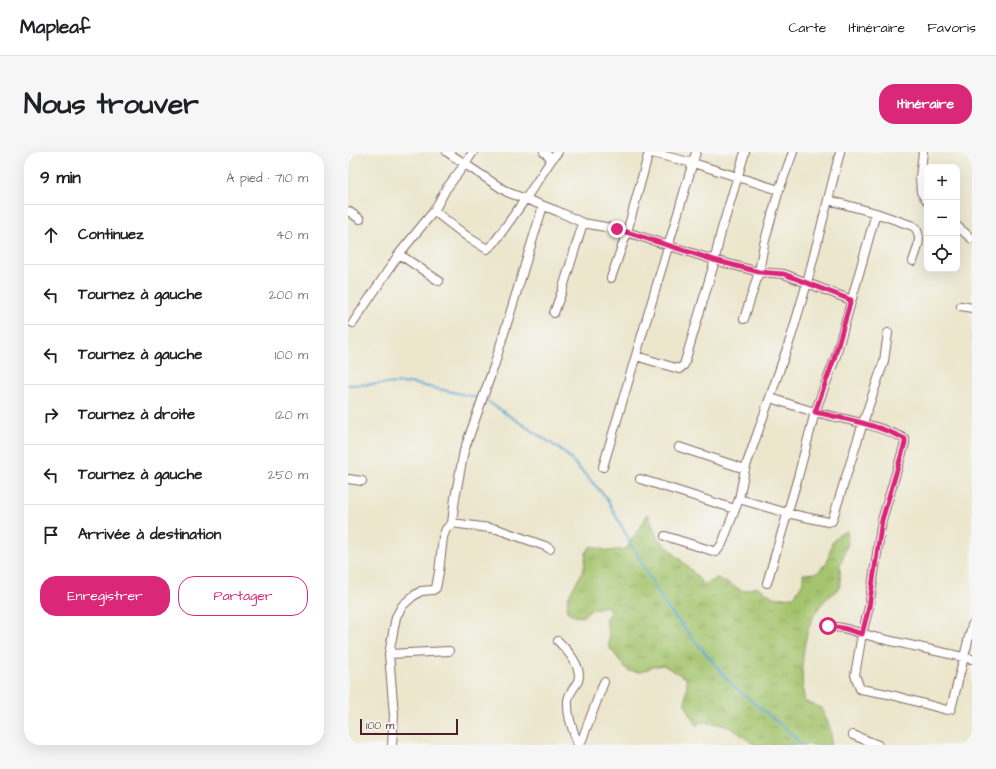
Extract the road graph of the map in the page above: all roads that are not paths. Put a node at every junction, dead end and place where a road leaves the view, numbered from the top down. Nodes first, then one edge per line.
1 (447, 152) edge
2 (473, 152) edge
3 (544, 152) edge
4 (558, 152) edge
5 (648, 152) edge
6 (696, 152) edge
7 (745, 152) edge
8 (793, 152) edge
9 (840, 152) edge
10 (923, 152) edge
11 (552, 159) junction
12 (693, 163) junction
13 (465, 164) junction
14 (738, 177) junction
15 (779, 190) junction
16 (526, 198) junction
17 (828, 200) junction
18 (926, 200) edge
19 (543, 206) junction
20 (348, 211) edge
21 (434, 211) junction
22 (876, 214) junction
23 (360, 219) dead end
24 (583, 223) junction
25 (960, 229) edge
26 (627, 232) junction
27 (972, 239) edge
28 (669, 246) junction
29 (399, 254) junction
30 (714, 260) junction
31 (913, 261) dead end
32 (759, 272) junction
33 (610, 278) dead end
34 (439, 281) dead end
35 (807, 283) junction
36 (851, 300) junction
37 (961, 306) dead end
38 (972, 308) edge
39 (554, 313) dead end
40 (744, 319) dead end
41 (353, 323) dead end
42 (888, 332) dead end
43 (636, 356) junction
44 (771, 398) junction
45 (815, 412) junction
46 (863, 423) junction
47 (679, 447) dead end
48 (603, 467) dead end
49 (745, 469) junction
50 (348, 479) edge
51 (640, 479) dead end
52 (362, 481) dead end
53 (739, 500) junction
54 (735, 509) junction
55 (787, 513) junction
56 (452, 523) junction
57 (665, 536) dead end
58 (550, 549) dead end
59 (767, 583) dead end
60 (972, 625) edge
61 (828, 626) dead end
62 (862, 634) junction
63 (558, 641) dead end
64 (449, 651) dead end
65 (389, 654) junction
66 (963, 657) junction
67 (972, 659) edge
68 (604, 682) dead end
69 (854, 735) dead end
70 (392, 745) edge
71 (579, 745) edge
72 (878, 745) edge

1 - 13 street
2 - 13 street
3 - 11 street
4 - 11 street
5 - 12 street
5 - 26 street
6 - 12 street
7 - 14 street
8 - 15 street
9 - 17 street
10 - 18 street
11 - 16 street
12 - 14 street
12 - 28 street
13 - 16 street
13 - 21 street
14 - 15 street
14 - 30 street
15 - 32 street
16 - 19 street
16 - 21 street
17 - 22 street
17 - 35 street
19 - 24 street
19 - 56 street
20 - 23 street
21 - 29 street
22 - 31 street
22 - 36 street
24 - 26 street
24 - 39 street
25 - 27 street
26 - 28 street
26 - 33 street
28 - 30 street
28 - 43 street
29 - 34 street
29 - 41 street
30 - 32 street
30 - 43 street
32 - 35 street
32 - 40 street
35 - 36 street
35 - 44 street
36 - 45 street
37 - 38 street
42 - 46 street
43 - 48 street
44 - 45 street
44 - 49 street
45 - 46 street
45 - 55 street
46 - 55 street
46 - 62 street
47 - 49 street
49 - 53 street
50 - 52 street
51 - 54 street
53 - 54 street
53 - 55 street
54 - 57 street
55 - 59 street
56 - 58 street
56 - 65 street
60 - 66 street
61 - 62 street
62 - 66 street
62 - 66 street
63 - 71 street
64 - 65 street
65 - 70 street
66 - 67 street
68 - 71 street
69 - 72 street

